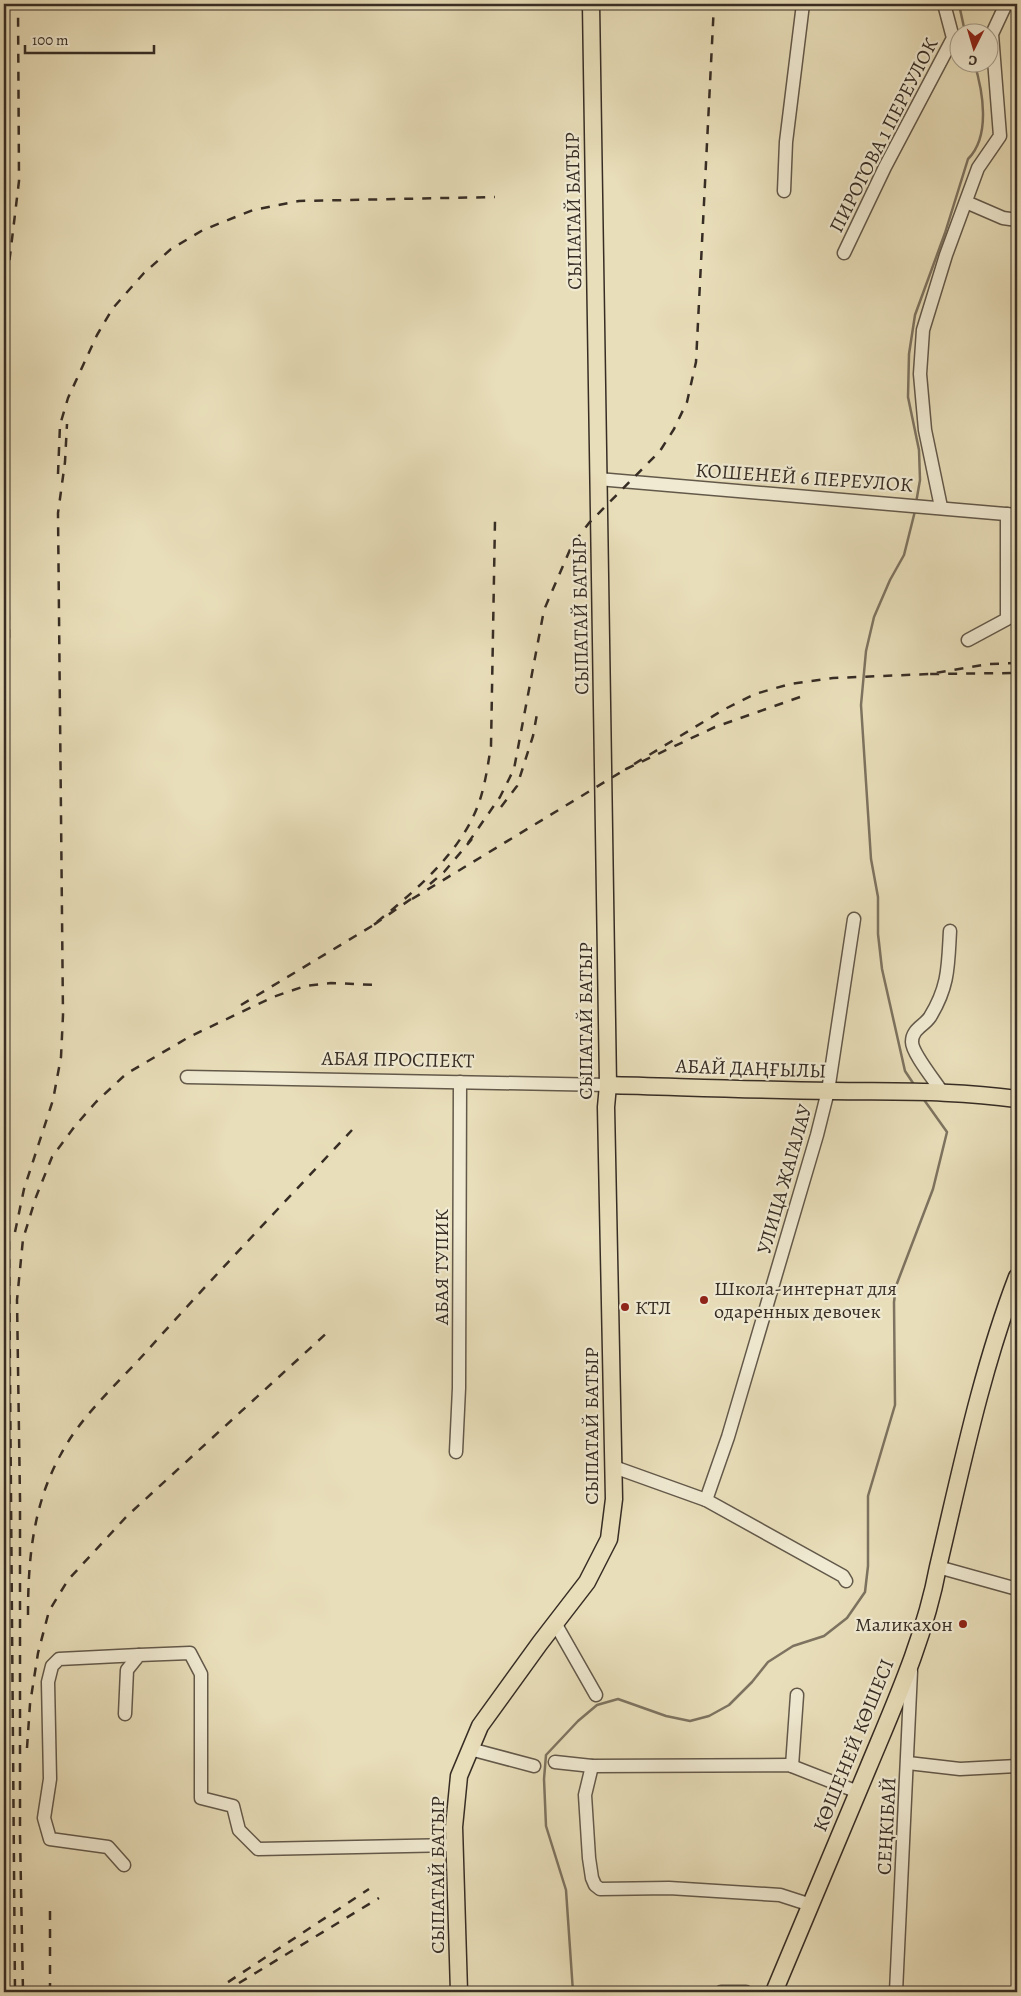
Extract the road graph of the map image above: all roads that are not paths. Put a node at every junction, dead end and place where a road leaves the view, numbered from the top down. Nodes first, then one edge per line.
1 (591, 4) edge
2 (804, 4) edge
3 (944, 4) edge
4 (1006, 4) edge
5 (784, 191) dead end
6 (966, 202) junction
7 (1017, 220) edge
8 (844, 253) dead end
9 (598, 479) junction
10 (941, 507) junction
11 (1012, 514) edge
12 (968, 640) dead end
13 (854, 919) dead end
14 (950, 931) dead end
15 (187, 1077) dead end
16 (460, 1082) junction
17 (608, 1085) junction
18 (828, 1091) junction
19 (940, 1092) junction
20 (1017, 1099) edge
21 (1017, 1277) edge
22 (456, 1452) dead end
23 (614, 1467) junction
24 (706, 1500) junction
25 (938, 1567) junction
26 (846, 1581) dead end
27 (1017, 1589) edge
28 (555, 1623) junction
29 (139, 1655) junction
30 (911, 1660) junction
31 (596, 1695) dead end
32 (797, 1695) dead end
33 (125, 1714) dead end
34 (470, 1749) junction
35 (555, 1762) dead end
36 (908, 1764) junction
37 (534, 1766) dead end
38 (592, 1766) junction
39 (792, 1766) junction
40 (1017, 1766) edge
41 (858, 1792) junction
42 (455, 1845) junction
43 (124, 1865) dead end
44 (810, 1905) junction
45 (459, 1992) edge
46 (721, 1992) edge
47 (746, 1992) edge
48 (774, 1992) edge
49 (896, 1992) edge

1 - 9 main road, СЫПАТАЙ БАТЫР
2 - 5 street
3 - 8 street, ПИРОГОВА 1 ПЕРЕУЛОК
4 - 6 street
6 - 7 street
6 - 10 street
9 - 10 street, КОШЕНЕЙ 6 ПЕРЕУЛОК
9 - 17 main road, СЫПАТАЙ БАТЫР
10 - 11 street, КОШЕНЕЙ 6 ПЕРЕУЛОК
11 - 12 street, КОШЕНЕЙ 6 ПЕРЕУЛОК
13 - 18 street, УЛИЦА ЖАГАЛАУ
14 - 19 street
15 - 16 street, АБАЯ ПРОСПЕКТ
16 - 17 street, АБАЯ ПРОСПЕКТ
16 - 22 street, АБАЯ ТУПИК
17 - 18 main road, АБАЙ ДАҢҒЫЛЫ
17 - 23 main road, СЫПАТАЙ БАТЫР
18 - 19 main road, АБАЙ ДАҢҒЫЛЫ
18 - 24 street, УЛИЦА ЖАГАЛАУ
19 - 20 main road
21 - 25 main road, КӨШЕНЕЙ КӨШЕСІ
23 - 24 street
23 - 28 main road, СЫПАТАЙ БАТЫР
24 - 26 street
25 - 27 street
25 - 30 main road, КӨШЕНЕЙ КӨШЕСІ
28 - 31 street
28 - 34 main road, СЫПАТАЙ БАТЫР
29 - 33 street
29 - 42 street
29 - 43 street
30 - 36 street, СЕҢКІБАЙ
30 - 41 main road, КӨШЕНЕЙ КӨШЕСІ
32 - 39 street
34 - 37 street
34 - 42 main road, СЫПАТАЙ БАТЫР
35 - 38 street
36 - 40 street
36 - 49 street, СЕҢКІБАЙ
38 - 39 street
38 - 44 street
39 - 41 street
41 - 44 main road, КӨШЕНЕЙ КӨШЕСІ
42 - 45 main road, СЫПАТАЙ БАТЫР
44 - 48 main road, КӨШЕНЕЙ КӨШЕСІ
46 - 47 street

